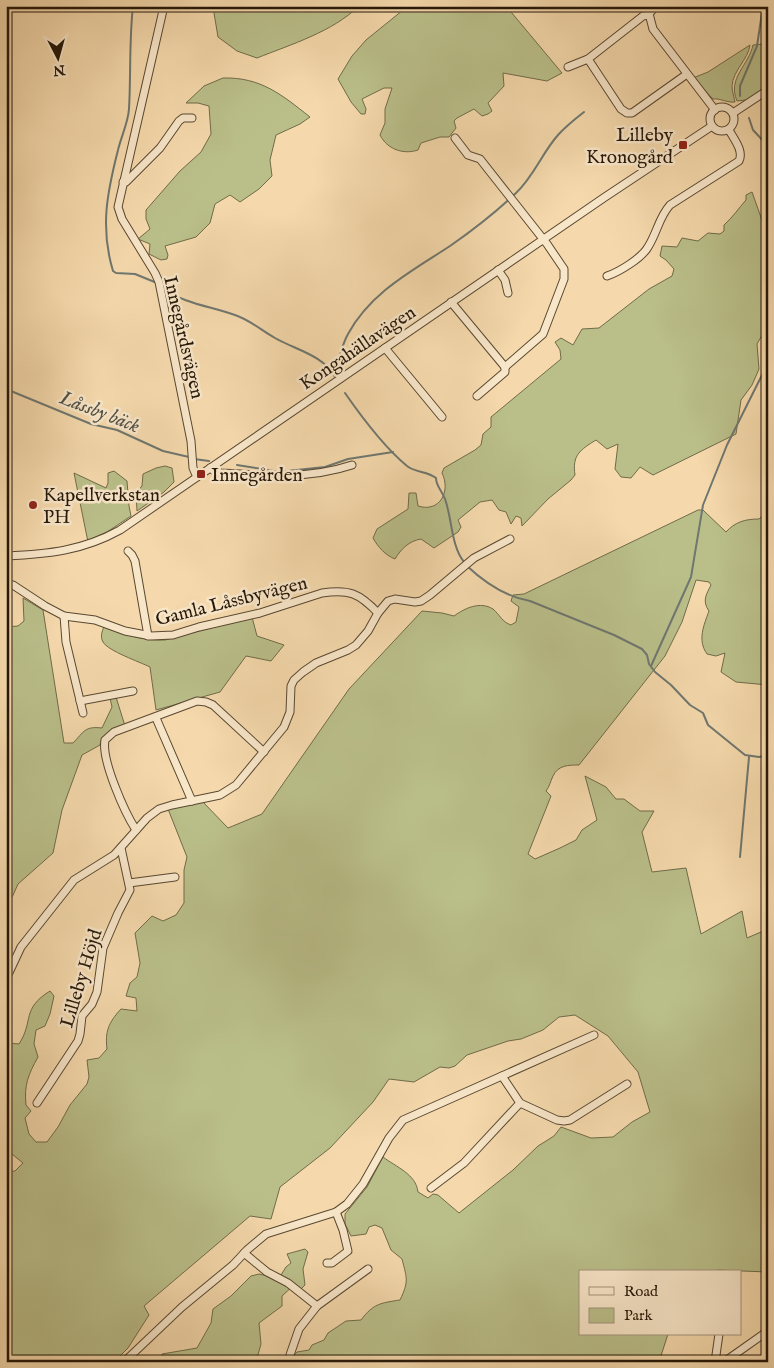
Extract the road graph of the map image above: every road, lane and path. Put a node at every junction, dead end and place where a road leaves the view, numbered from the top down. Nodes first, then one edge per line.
1 (164, 6) edge
2 (646, 6) edge
3 (656, 6) edge
4 (648, 15) junction
5 (588, 59) junction
6 (568, 67) dead end
7 (687, 74) junction
8 (768, 90) edge
9 (715, 110) junction
10 (733, 113) junction
11 (192, 118) dead end
12 (712, 126) junction
13 (729, 130) junction
14 (455, 138) dead end
15 (124, 182) junction
16 (543, 239) junction
17 (498, 270) junction
18 (607, 276) dead end
19 (508, 293) dead end
20 (451, 302) junction
21 (385, 348) junction
22 (505, 366) junction
23 (477, 396) dead end
24 (442, 416) dead end
25 (352, 465) dead end
26 (210, 468) junction
27 (197, 477) junction
28 (510, 539) dead end
29 (128, 550) dead end
30 (6, 556) edge
31 (6, 583) edge
32 (378, 612) junction
33 (64, 616) junction
34 (148, 636) junction
35 (133, 692) dead end
36 (80, 700) junction
37 (83, 713) dead end
38 (156, 718) junction
39 (264, 752) junction
40 (192, 801) junction
41 (136, 830) junction
42 (121, 848) junction
43 (175, 877) dead end
44 (129, 883) junction
45 (6, 979) edge
46 (594, 1035) dead end
47 (502, 1076) junction
48 (627, 1084) dead end
49 (520, 1103) junction
50 (37, 1104) dead end
51 (431, 1188) dead end
52 (336, 1212) junction
53 (244, 1253) junction
54 (328, 1263) dead end
55 (368, 1269) dead end
56 (317, 1306) junction
57 (768, 1331) edge
58 (719, 1336) edge
59 (290, 1355) dead end
60 (124, 1362) edge
61 (716, 1362) edge
62 (724, 1362) edge

1 - 15 street, Innegårdsvägen
2 - 4 street
3 - 4 street
4 - 5 street
4 - 7 street
5 - 6 street
5 - 7 street
7 - 9 street
8 - 10 street
9 - 10 street
9 - 12 street
10 - 13 street
11 - 15 street
12 - 13 street
12 - 16 street, Kongahällavägen
13 - 18 street
14 - 16 street
15 - 27 street, Innegårdsvägen
16 - 17 street, Kongahällavägen
16 - 22 street
17 - 19 street
17 - 20 street, Kongahällavägen
20 - 21 street, Kongahällavägen
20 - 22 street
21 - 24 street
21 - 26 street, Kongahällavägen
22 - 23 street
25 - 26 street
26 - 27 street, Kongahällavägen
27 - 30 street, Kongahällavägen
28 - 32 street
29 - 34 street
31 - 33 street, Gamla Låssbyvägen
32 - 34 street, Gamla Låssbyvägen
32 - 39 street
33 - 34 street, Gamla Låssbyvägen
33 - 36 street
35 - 36 street
36 - 37 street
38 - 39 street
38 - 40 street
38 - 41 street
39 - 40 street
40 - 41 street
41 - 42 street
42 - 44 street
42 - 45 street
43 - 44 street
44 - 50 street, Lilleby Höjd
46 - 47 street
47 - 49 street
47 - 52 street
48 - 49 street
49 - 51 street
52 - 53 street
52 - 54 street
53 - 56 street
53 - 60 street
55 - 56 street
56 - 59 street
57 - 62 street
58 - 61 street

